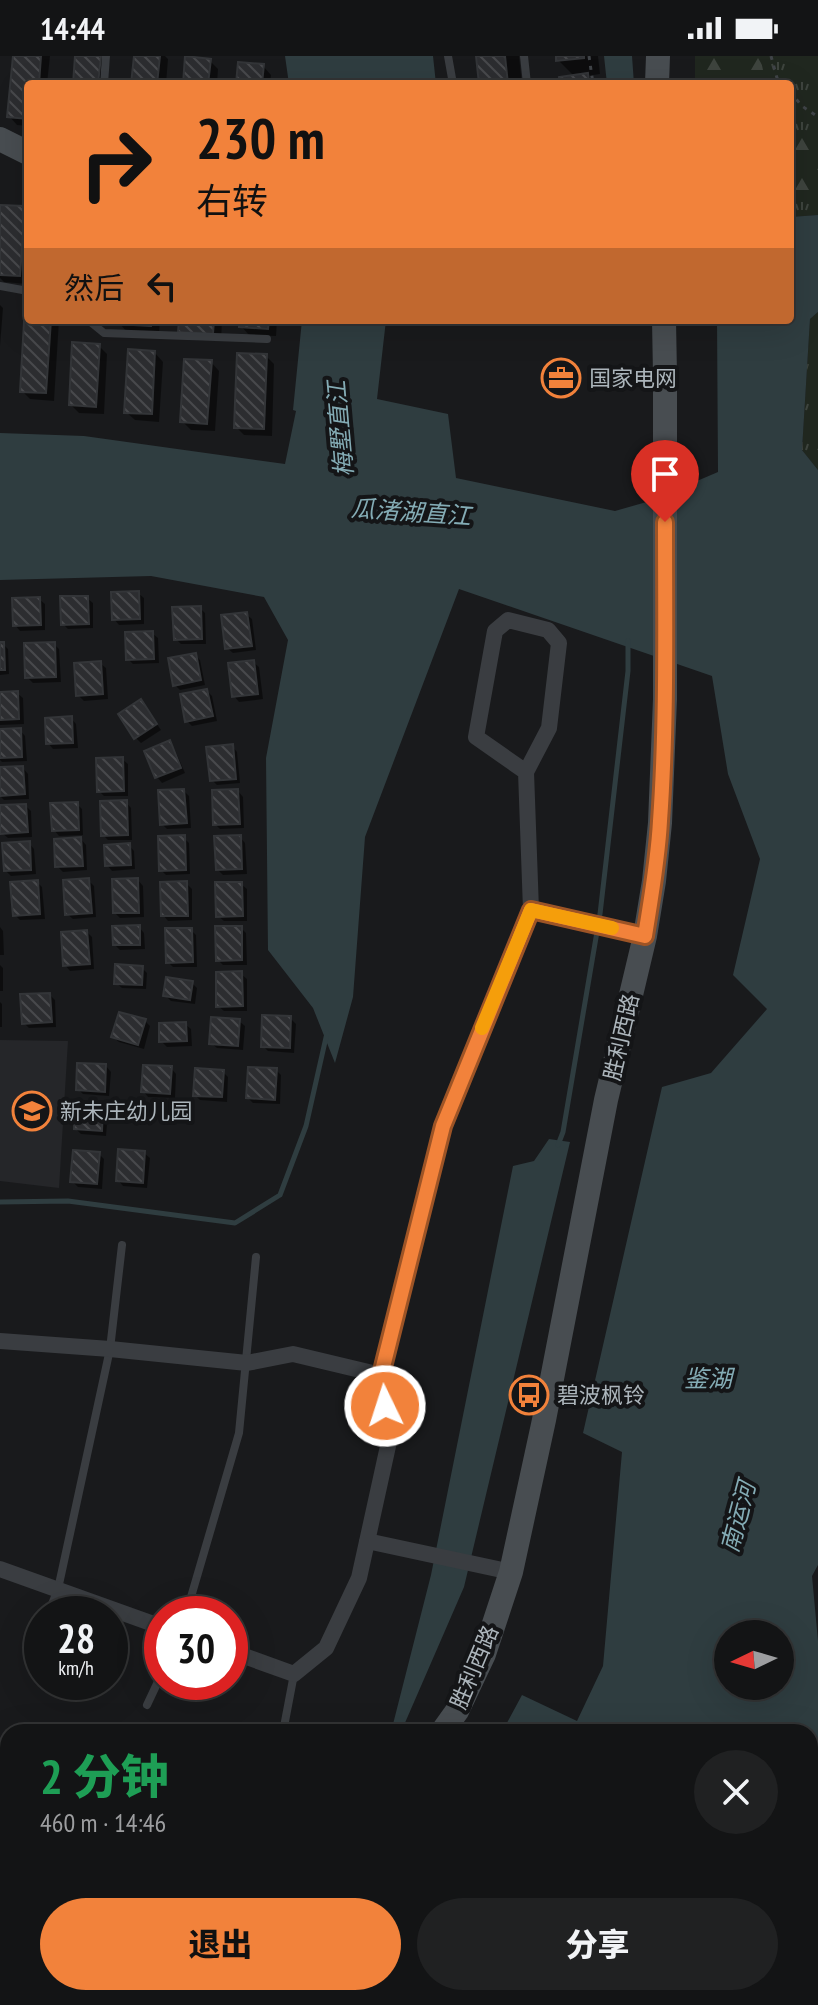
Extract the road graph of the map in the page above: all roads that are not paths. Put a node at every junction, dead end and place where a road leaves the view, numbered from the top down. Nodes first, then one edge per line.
1 (106, 56) edge
2 (448, 56) edge
3 (524, 56) edge
4 (658, 56) edge
5 (104, 80) edge
6 (452, 80) edge
7 (527, 80) edge
8 (657, 80) edge
9 (0, 139) edge
10 (24, 151) edge
11 (0, 286) edge
12 (24, 290) edge
13 (93, 324) edge
14 (664, 324) edge
15 (267, 339) dead end
16 (526, 772) junction
17 (531, 910) junction
18 (645, 936) junction
19 (122, 1245) dead end
20 (256, 1257) dead end
21 (0, 1341) edge
22 (110, 1349) junction
23 (247, 1363) junction
24 (381, 1375) junction
25 (367, 1541) junction
26 (0, 1569) edge
27 (511, 1572) junction
28 (58, 1589) junction
29 (55, 1596) edge
30 (191, 1596) edge
31 (144, 1620) edge
32 (248, 1657) edge
33 (294, 1674) junction
34 (149, 1700) edge
35 (147, 1705) dead end
36 (285, 1724) edge
37 (448, 1724) edge

1 - 5 lane
2 - 6 lane
3 - 7 lane
4 - 8 street
9 - 10 street
11 - 12 lane
13 - 15 lane
14 - 18 street, 胜利西路
16 - 16 street
16 - 17 street
17 - 18 lane
17 - 24 street
18 - 27 street, 胜利西路
19 - 22 lane
20 - 23 lane
21 - 22 street
22 - 23 street
22 - 28 lane
23 - 24 street
23 - 30 lane
24 - 25 street
25 - 27 street
25 - 33 street
26 - 28 street
27 - 37 street, 胜利西路
28 - 29 lane
28 - 31 street
32 - 33 street
33 - 36 lane
34 - 35 lane

